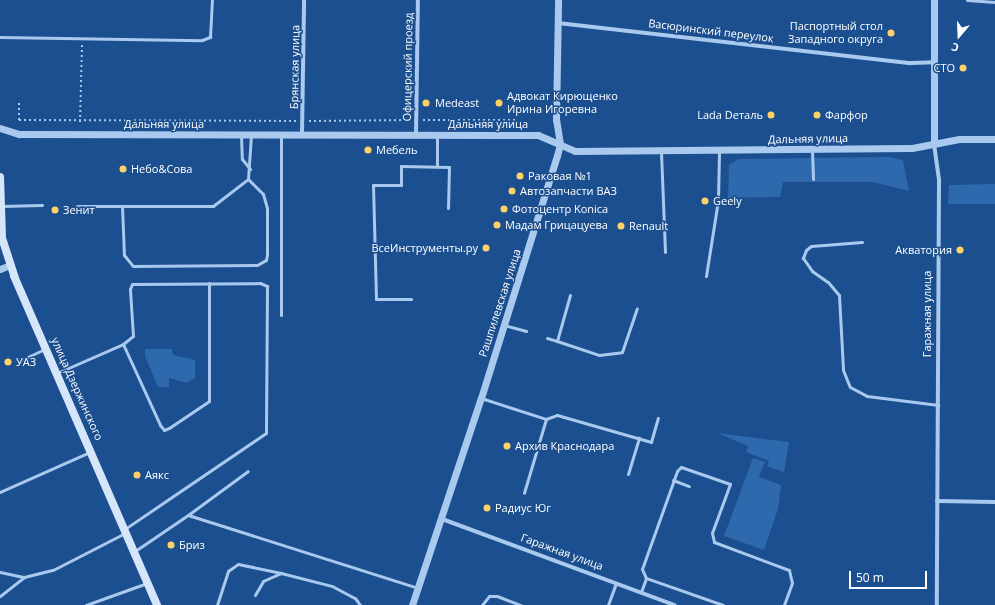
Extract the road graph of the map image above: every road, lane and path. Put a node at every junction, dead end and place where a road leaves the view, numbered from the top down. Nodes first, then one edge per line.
1 (212, 0) edge
2 (304, 0) edge
3 (418, 0) edge
4 (558, 0) edge
5 (934, 0) edge
6 (967, 0) edge
7 (995, 2) edge
8 (557, 23) junction
9 (0, 37) edge
10 (82, 39) junction
11 (934, 62) junction
12 (19, 103) dead end
13 (416, 120) junction
14 (518, 120) dead end
15 (303, 121) junction
16 (80, 122) junction
17 (0, 128) edge
18 (302, 134) junction
19 (241, 135) junction
20 (251, 135) junction
21 (281, 135) junction
22 (416, 135) junction
23 (437, 135) junction
24 (995, 139) edge
25 (560, 144) junction
26 (934, 144) junction
27 (812, 150) junction
28 (662, 152) junction
29 (719, 152) junction
30 (242, 158) junction
31 (240, 163) dead end
32 (437, 166) junction
33 (250, 169) junction
34 (0, 176) edge
35 (248, 179) junction
36 (813, 179) dead end
37 (42, 205) dead end
38 (0, 206) edge
39 (77, 206) dead end
40 (122, 206) junction
41 (448, 208) dead end
42 (862, 242) dead end
43 (665, 252) dead end
44 (10, 265) junction
45 (0, 270) edge
46 (706, 276) dead end
47 (209, 283) junction
48 (570, 295) dead end
49 (411, 299) dead end
50 (637, 308) dead end
51 (281, 315) dead end
52 (504, 325) junction
53 (526, 331) dead end
54 (546, 338) dead end
55 (558, 341) junction
56 (123, 344) junction
57 (47, 348) junction
58 (20, 362) dead end
59 (58, 373) junction
60 (481, 398) junction
61 (938, 405) junction
62 (658, 418) dead end
63 (546, 419) junction
64 (639, 438) junction
65 (92, 451) junction
66 (248, 471) dead end
67 (628, 474) dead end
68 (673, 480) junction
69 (689, 486) dead end
70 (0, 492) edge
71 (524, 493) dead end
72 (938, 501) junction
73 (995, 502) edge
74 (188, 515) junction
75 (442, 519) junction
76 (125, 530) junction
77 (135, 551) junction
78 (0, 572) edge
79 (281, 573) junction
80 (24, 577) junction
81 (646, 578) junction
82 (149, 583) junction
83 (616, 583) junction
84 (418, 588) junction
85 (641, 592) junction
86 (255, 595) dead end
87 (0, 596) edge
88 (414, 604) edge
89 (86, 605) edge
90 (157, 605) edge
91 (217, 605) edge
92 (360, 605) edge
93 (482, 605) edge
94 (521, 605) edge
95 (608, 605) edge
96 (675, 605) edge
97 (723, 605) edge
98 (784, 605) edge
99 (937, 605) edge

1 - 10 lane
2 - 15 street, Брянская улица
3 - 13 street, Офицерский проезд
4 - 8 street, Рашпилевская улица
5 - 11 street, Гаражная улица
6 - 7 lane
8 - 11 street, Васюринский переулок
8 - 25 street, Рашпилевская улица
9 - 10 lane
10 - 16 path
11 - 26 street, Гаражная улица
12 - 16 path
13 - 14 path
13 - 15 path
13 - 22 street, Офицерский проезд
15 - 16 path
15 - 18 street, Брянская улица
17 - 19 street, Дальняя улица
18 - 21 street, Дальняя улица
18 - 22 street, Дальняя улица
19 - 20 street, Дальняя улица
19 - 30 lane
20 - 21 street, Дальняя улица
20 - 33 lane
21 - 51 lane
22 - 23 street, Дальняя улица
23 - 25 street, Дальняя улица
23 - 32 lane
24 - 26 street, Дальняя улица
25 - 28 street, Дальняя улица
25 - 52 street, Рашпилевская улица
26 - 27 street, Дальняя улица
26 - 61 street, Гаражная улица
27 - 29 street, Дальняя улица
27 - 36 lane
28 - 29 street, Дальняя улица
28 - 43 lane
29 - 46 lane
30 - 31 lane
30 - 33 lane
32 - 41 lane
32 - 49 lane
33 - 35 lane
34 - 38 main road, улица Дзержинского
35 - 40 lane
35 - 40 lane
37 - 38 lane
38 - 44 main road, улица Дзержинского
39 - 40 lane
42 - 61 lane
44 - 45 street
44 - 57 main road, улица Дзержинского
47 - 56 lane
47 - 56 lane
47 - 76 lane
48 - 55 lane
50 - 55 lane
52 - 53 lane
52 - 60 street, Рашпилевская улица
54 - 55 lane
56 - 59 lane
57 - 58 lane
57 - 59 main road, улица Дзержинского
59 - 65 main road, улица Дзержинского
60 - 63 lane
60 - 75 street, Рашпилевская улица
61 - 72 street, Гаражная улица
62 - 64 lane
63 - 64 lane
63 - 71 lane
64 - 67 lane
65 - 70 lane
65 - 76 main road, улица Дзержинского
66 - 74 lane
68 - 69 lane
68 - 81 lane
68 - 98 lane
72 - 73 street
72 - 99 street, Гаражная улица
74 - 77 lane
74 - 84 lane
75 - 83 street, Гаражная улица
75 - 84 street, Рашпилевская улица
76 - 77 main road, улица Дзержинского
76 - 80 lane
77 - 82 main road, улица Дзержинского
78 - 80 lane
79 - 86 lane
79 - 91 lane
79 - 92 lane
80 - 87 lane
81 - 85 lane
81 - 97 lane
82 - 89 lane
82 - 90 main road, улица Дзержинского
83 - 85 street, Гаражная улица
83 - 95 lane
84 - 88 street, Рашпилевская улица
85 - 96 street, Гаражная улица
93 - 94 lane

